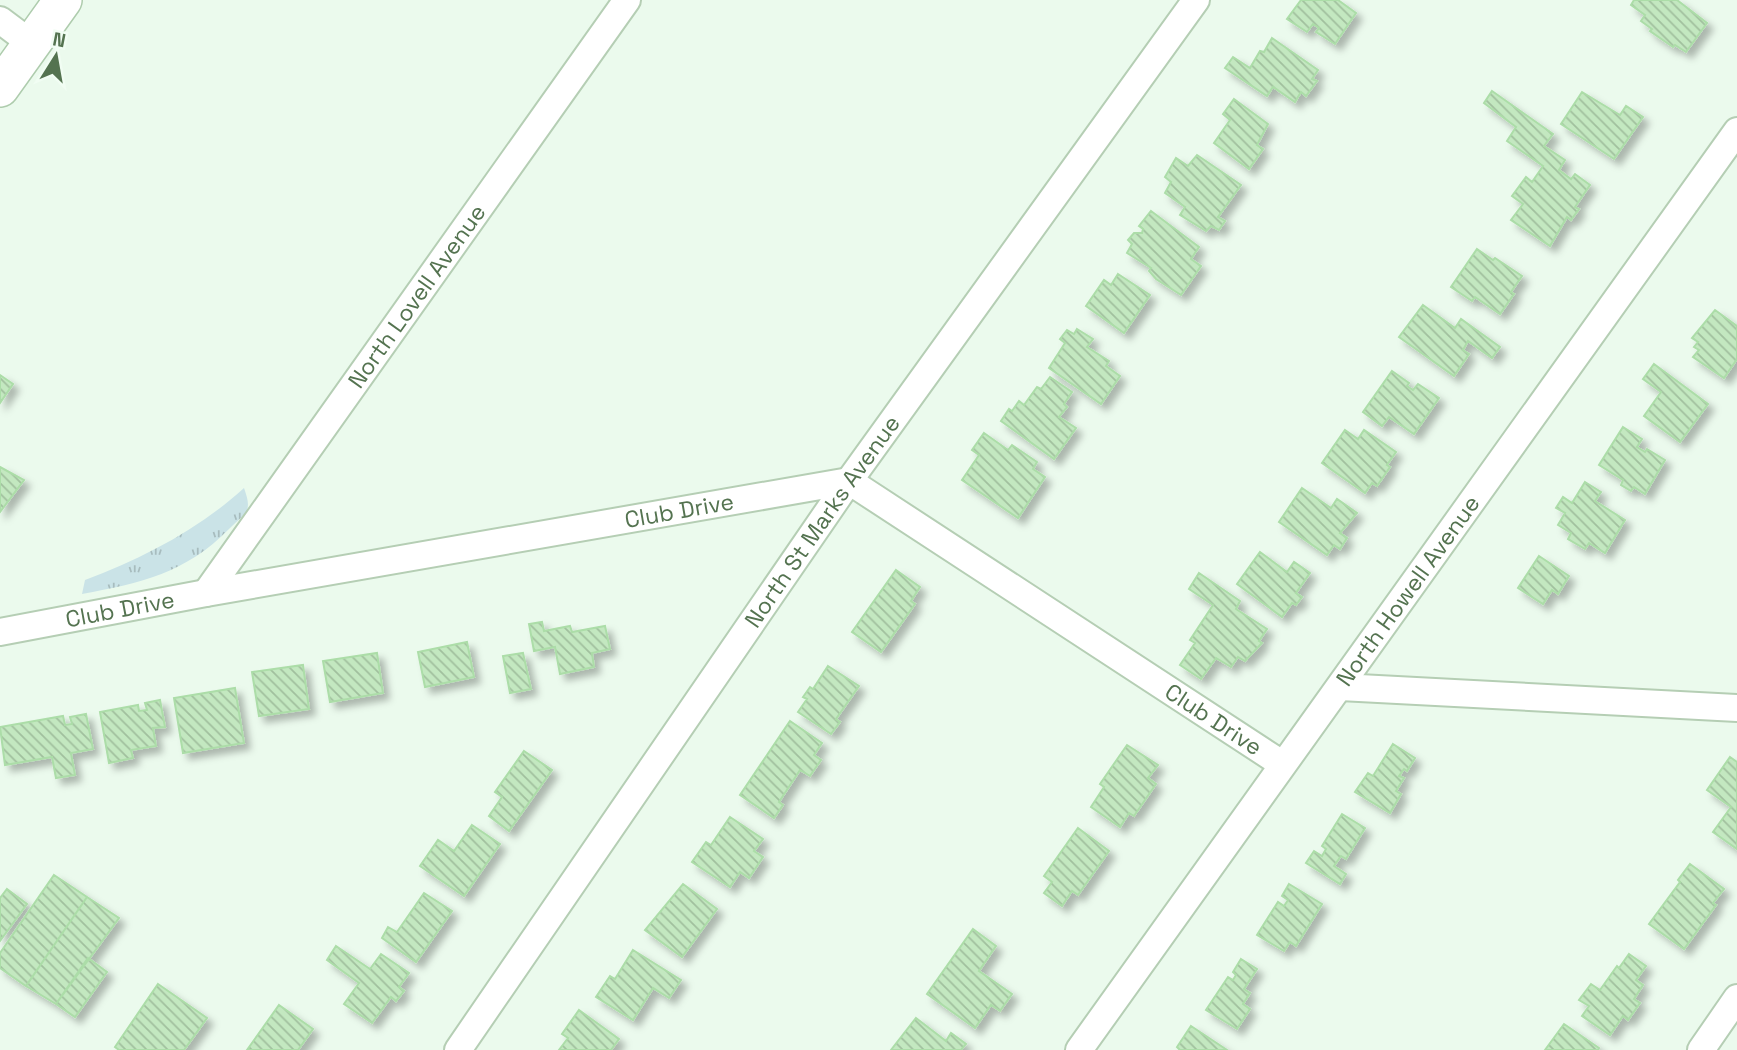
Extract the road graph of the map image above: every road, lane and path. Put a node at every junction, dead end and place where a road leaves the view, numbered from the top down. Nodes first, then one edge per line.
1 (63, 0) edge
2 (627, 0) edge
3 (1196, 0) edge
4 (0, 20) edge
5 (32, 44) junction
6 (0, 88) edge
7 (1737, 131) edge
8 (849, 481) junction
9 (206, 593) junction
10 (0, 632) edge
11 (1340, 687) junction
12 (1737, 708) edge
13 (1282, 764) junction
14 (1737, 998) edge
15 (458, 1050) edge
16 (1079, 1050) edge
17 (1701, 1050) edge

1 - 5 main road
2 - 9 street, North Lovell Avenue
3 - 8 street, North St Marks Avenue
4 - 5 street
5 - 6 main road
7 - 11 street, North Howell Avenue
8 - 9 street, Club Drive
8 - 13 street, Club Drive
8 - 15 street, North St Marks Avenue
9 - 10 street, Club Drive
11 - 12 street
11 - 13 street, North Howell Avenue
13 - 16 street, North Howell Avenue
14 - 17 street

